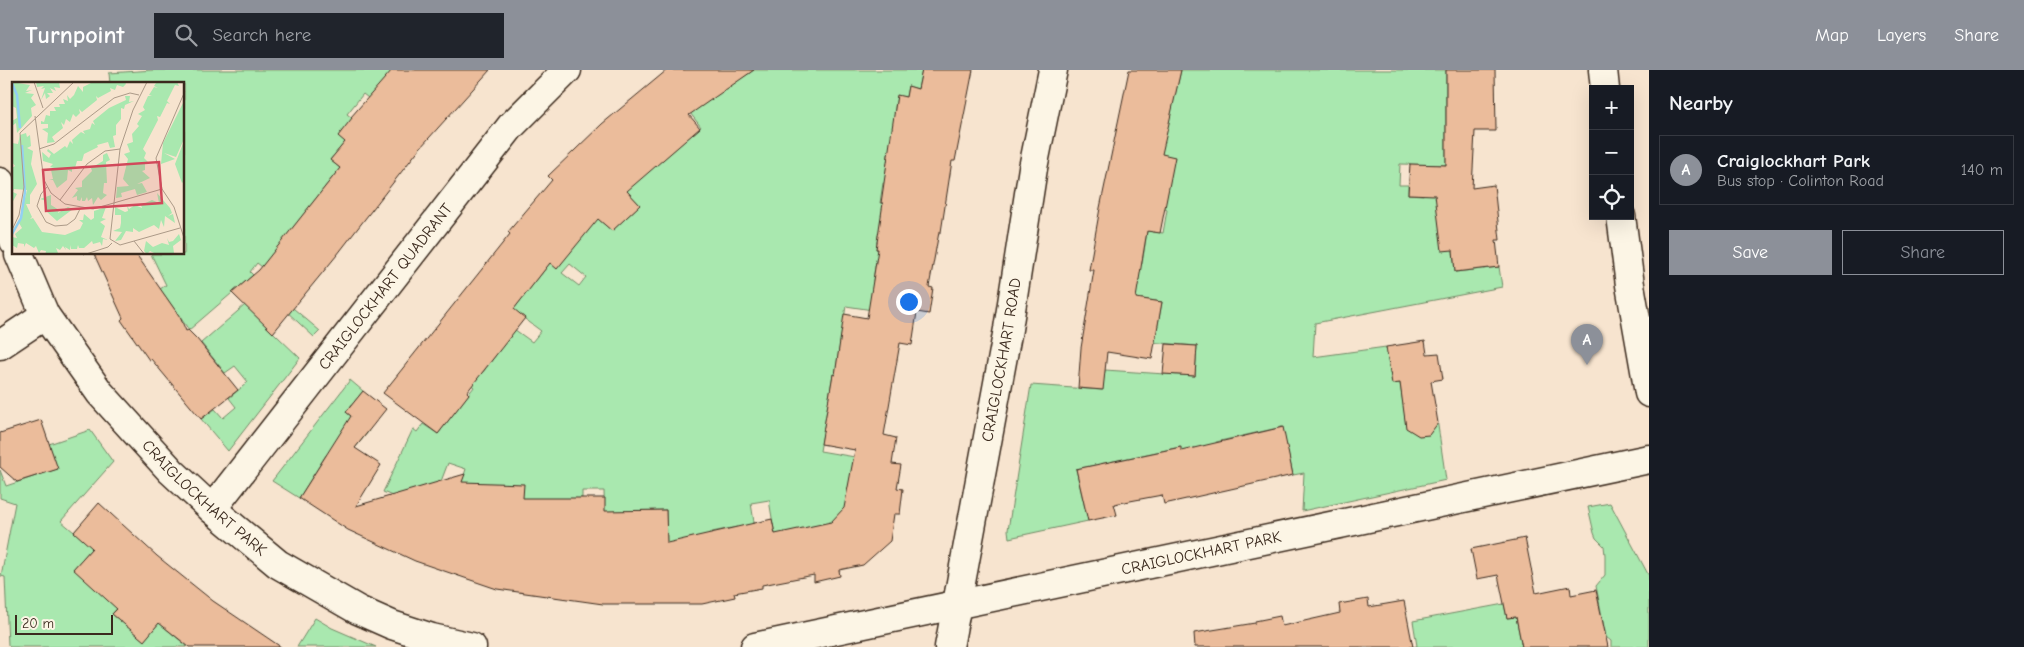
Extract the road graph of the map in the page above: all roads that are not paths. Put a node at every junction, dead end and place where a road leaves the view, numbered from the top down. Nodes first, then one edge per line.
1 (567, 70) edge
2 (1053, 70) edge
3 (1603, 70) edge
4 (1605, 85) edge
5 (0, 182) edge
6 (1622, 220) edge
7 (12, 234) edge
8 (19, 255) edge
9 (45, 315) junction
10 (0, 345) edge
11 (1649, 393) edge
12 (1649, 459) edge
13 (212, 509) junction
14 (956, 604) junction
15 (472, 647) edge
16 (755, 647) edge
17 (948, 647) edge

1 - 13 street, CRAIGLOCKHART QUADRANT
2 - 14 street, CRAIGLOCKHART ROAD
3 - 4 street
5 - 7 street
6 - 11 street
8 - 9 street, CRAIGLOCKHART PARK
9 - 10 street
9 - 13 street, CRAIGLOCKHART PARK
12 - 14 street, CRAIGLOCKHART PARK
13 - 15 street, CRAIGLOCKHART PARK
14 - 16 street, CRAIGLOCKHART PARK
14 - 17 street, CRAIGLOCKHART ROAD

